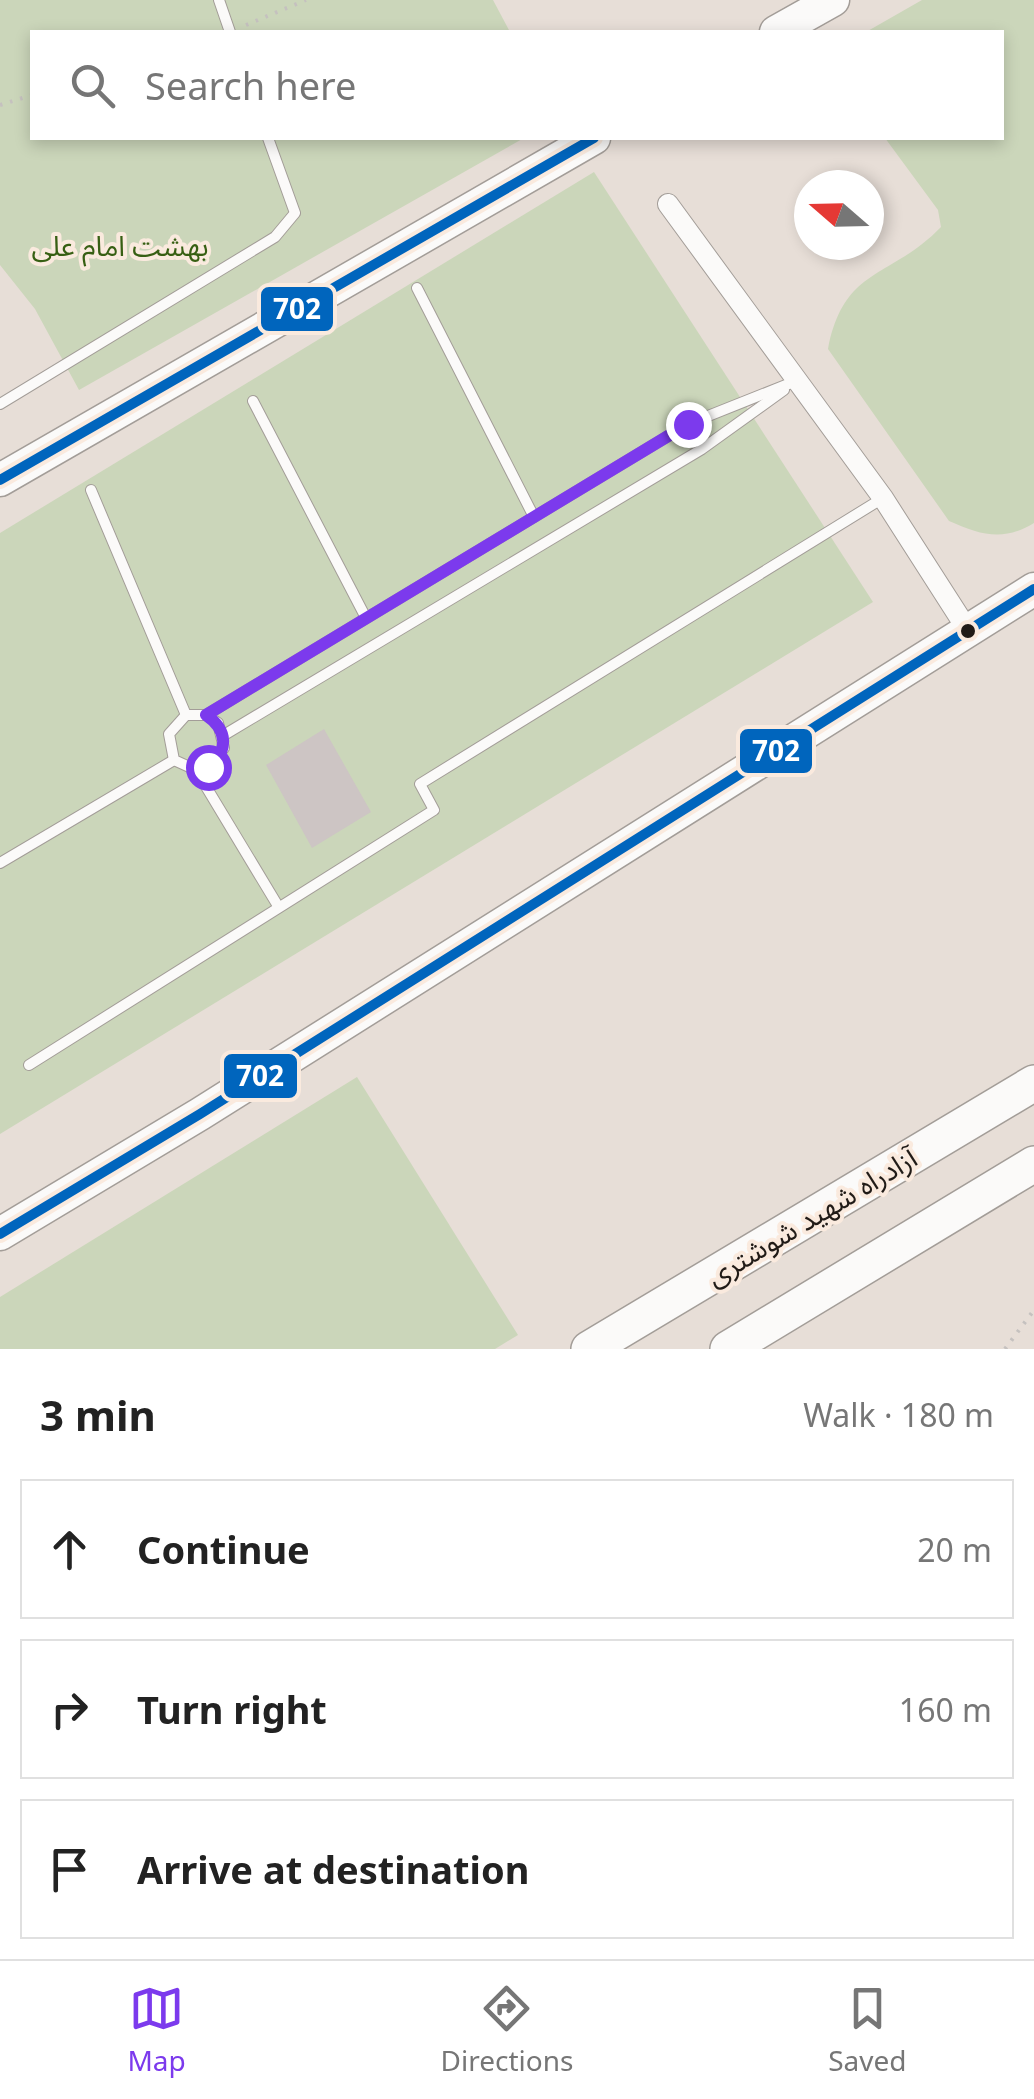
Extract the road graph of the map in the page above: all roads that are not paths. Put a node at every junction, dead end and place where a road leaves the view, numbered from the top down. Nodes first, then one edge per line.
1 (219, 0) edge
2 (833, 0) edge
3 (229, 30) edge
4 (780, 30) edge
5 (269, 140) edge
6 (591, 140) edge
7 (668, 204) dead end
8 (417, 288) dead end
9 (797, 381) junction
10 (253, 401) dead end
11 (0, 404) edge
12 (0, 480) edge
13 (91, 490) dead end
14 (883, 498) junction
15 (534, 517) junction
16 (1034, 589) edge
17 (366, 618) junction
18 (967, 628) junction
19 (186, 715) junction
20 (206, 715) junction
21 (224, 736) junction
22 (174, 760) junction
23 (196, 770) junction
24 (0, 863) edge
25 (278, 906) junction
26 (28, 1065) dead end
27 (1034, 1084) edge
28 (1034, 1164) edge
29 (0, 1234) edge
30 (588, 1349) edge
31 (728, 1349) edge

1 - 3 lane
2 - 4 highway
5 - 11 lane
6 - 12 highway
7 - 9 street
8 - 15 lane
9 - 14 street
9 - 15 lane
9 - 21 lane
10 - 17 lane
13 - 19 lane
14 - 18 street
14 - 25 lane
15 - 17 lane
16 - 18 highway
17 - 20 lane
18 - 29 highway
19 - 20 lane
19 - 22 lane
20 - 21 lane
21 - 23 lane
22 - 23 lane
22 - 24 lane
23 - 25 lane
25 - 26 lane
27 - 30 highway, آزادراه شهید شوشتری
28 - 31 highway

